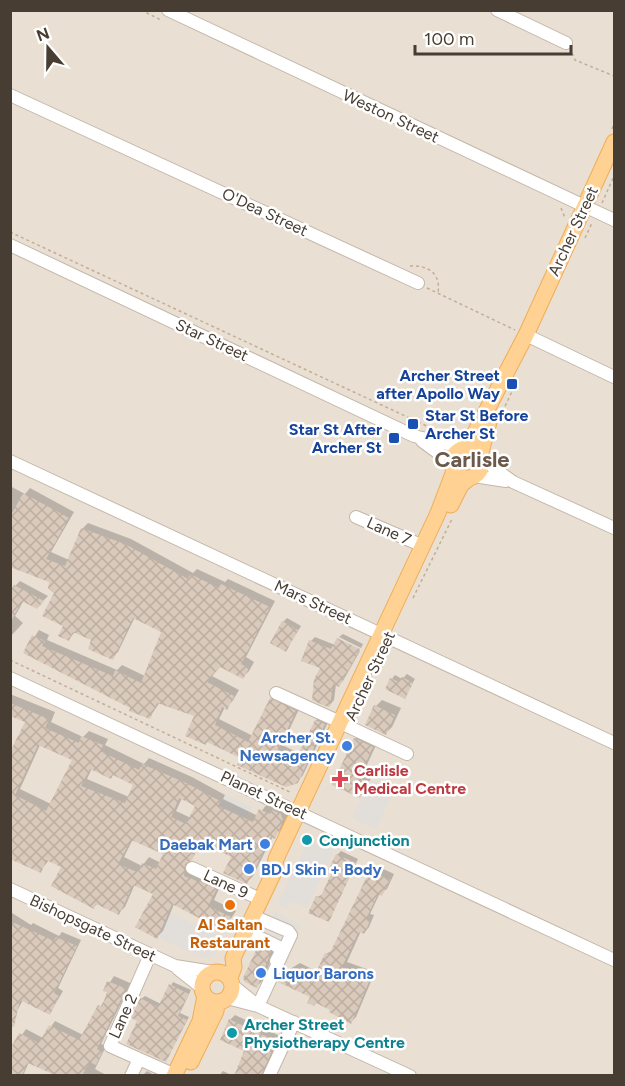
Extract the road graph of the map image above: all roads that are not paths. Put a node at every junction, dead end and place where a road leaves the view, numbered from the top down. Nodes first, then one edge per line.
1 (497, 10) edge
2 (165, 16) edge
3 (567, 43) road end
4 (10, 95) edge
5 (615, 142) edge
6 (615, 160) edge
7 (588, 208) junction
8 (615, 220) edge
9 (10, 245) edge
10 (418, 284) road end
11 (525, 335) junction
12 (615, 376) edge
13 (414, 436) junction
14 (473, 453) junction
15 (10, 461) edge
16 (453, 467) junction
17 (472, 477) junction
18 (513, 482) junction
19 (356, 517) dead end
20 (615, 528) edge
21 (423, 546) junction
22 (385, 635) junction
23 (10, 678) edge
24 (276, 693) dead end
25 (343, 724) junction
26 (615, 744) edge
27 (407, 754) dead end
28 (302, 813) junction
29 (192, 868) dead end
30 (10, 889) edge
31 (260, 899) junction
32 (253, 916) junction
33 (246, 931) junction
34 (150, 955) junction
35 (615, 960) edge
36 (175, 966) junction
37 (218, 986) junction
38 (264, 993) junction
39 (258, 1006) junction
40 (294, 1022) junction
41 (139, 1059) junction
42 (178, 1075) edge
43 (131, 1076) edge
44 (269, 1076) edge
45 (410, 1076) edge

1 - 3 street
2 - 7 street, Weston Street
4 - 10 street, O'Dea Street
5 - 7 main road, Archer Street
6 - 7 main road, Archer Street
7 - 8 street, Weston Street
7 - 11 main road, Archer Street
9 - 13 street, Star Street
11 - 12 street
11 - 14 main road, Archer Street
11 - 14 main road, Archer Street
13 - 14 street, Star Street
13 - 16 street, Star Street
14 - 16 main road
14 - 17 main road
14 - 18 street, Star Street
15 - 22 street, Mars Street
16 - 17 main road
16 - 21 main road, Archer Street
17 - 18 street, Star Street
17 - 22 main road, Archer Street
18 - 20 street, Star Street
19 - 21 street, Lane 7
21 - 22 main road, Archer Street
22 - 25 main road, Archer Street
22 - 26 street, Mars Street
23 - 28 street, Planet Street
24 - 25 street
25 - 27 street
25 - 28 main road, Archer Street
28 - 31 main road, Archer Street
28 - 35 street, Planet Street
29 - 31 street, Lane 9
30 - 34 street, Bishopsgate Street
31 - 32 main road, Archer Street
32 - 33 main road, Archer Street
32 - 38 street
33 - 37 main road, Archer Street
33 - 38 street
34 - 36 street, Bishopsgate Street
34 - 41 street, Lane 2
36 - 37 street, Bishopsgate Street
36 - 37 street, Bishopsgate Street
37 - 39 street, Bishopsgate Street
37 - 42 main road
38 - 39 street
39 - 40 street, Bishopsgate Street
40 - 44 street
40 - 45 street, Bishopsgate Street
41 - 42 street, Lane 2
41 - 43 street

